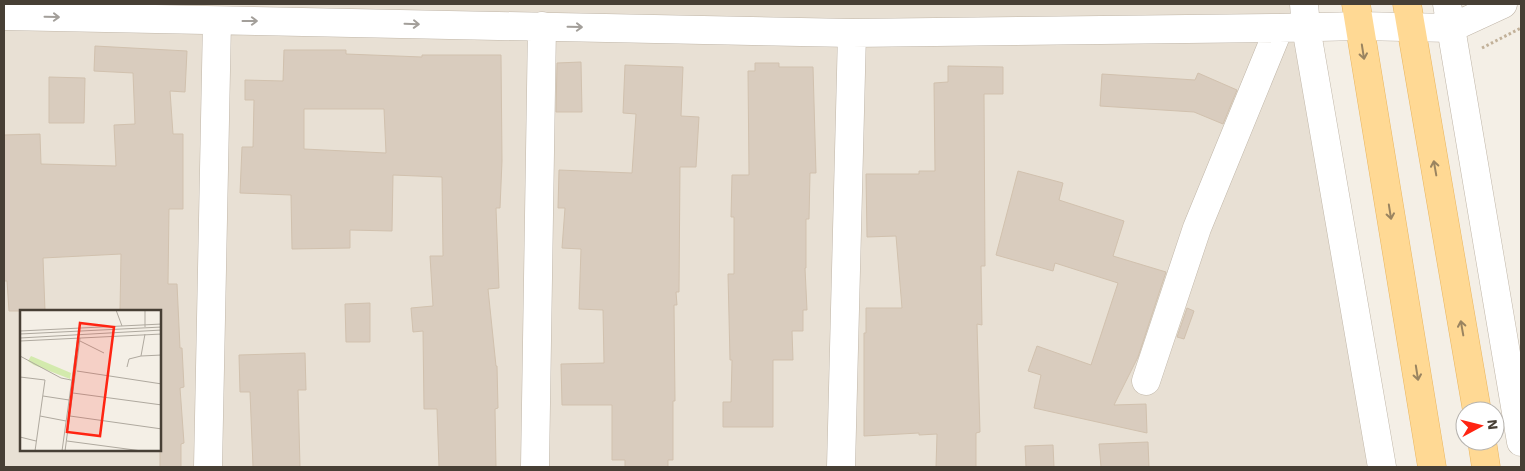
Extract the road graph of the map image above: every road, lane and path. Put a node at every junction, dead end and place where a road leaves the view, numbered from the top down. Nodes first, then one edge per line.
1 (1504, 4) edge
2 (328, 13) edge
3 (441, 14) edge
4 (1305, 15) edge
5 (1358, 15) edge
6 (1409, 15) edge
7 (4, 16) edge
8 (1449, 16) edge
9 (217, 20) junction
10 (542, 26) junction
11 (1279, 28) junction
12 (1521, 28) edge
13 (852, 33) junction
14 (1457, 61) junction
15 (1146, 381) dead end
16 (1474, 401) edge
17 (1521, 442) edge
18 (1484, 451) edge
19 (208, 467) edge
20 (535, 467) edge
21 (840, 467) edge
22 (1382, 467) edge
23 (1432, 467) edge
24 (1486, 467) edge

1 - 8 street
2 -> 3 street
9 -> 2 street
3 - 10 street
4 - 5 street
4 - 11 street
4 - 22 street
5 - 6 street
5 -> 23 main road
6 - 8 street
16 -> 6 main road
7 -> 9 street
8 - 14 street
9 - 19 street
10 -> 13 street
10 - 20 street
11 - 13 street
11 - 15 street
12 - 14 path
13 - 21 street
14 - 17 street
18 - 24 main road

